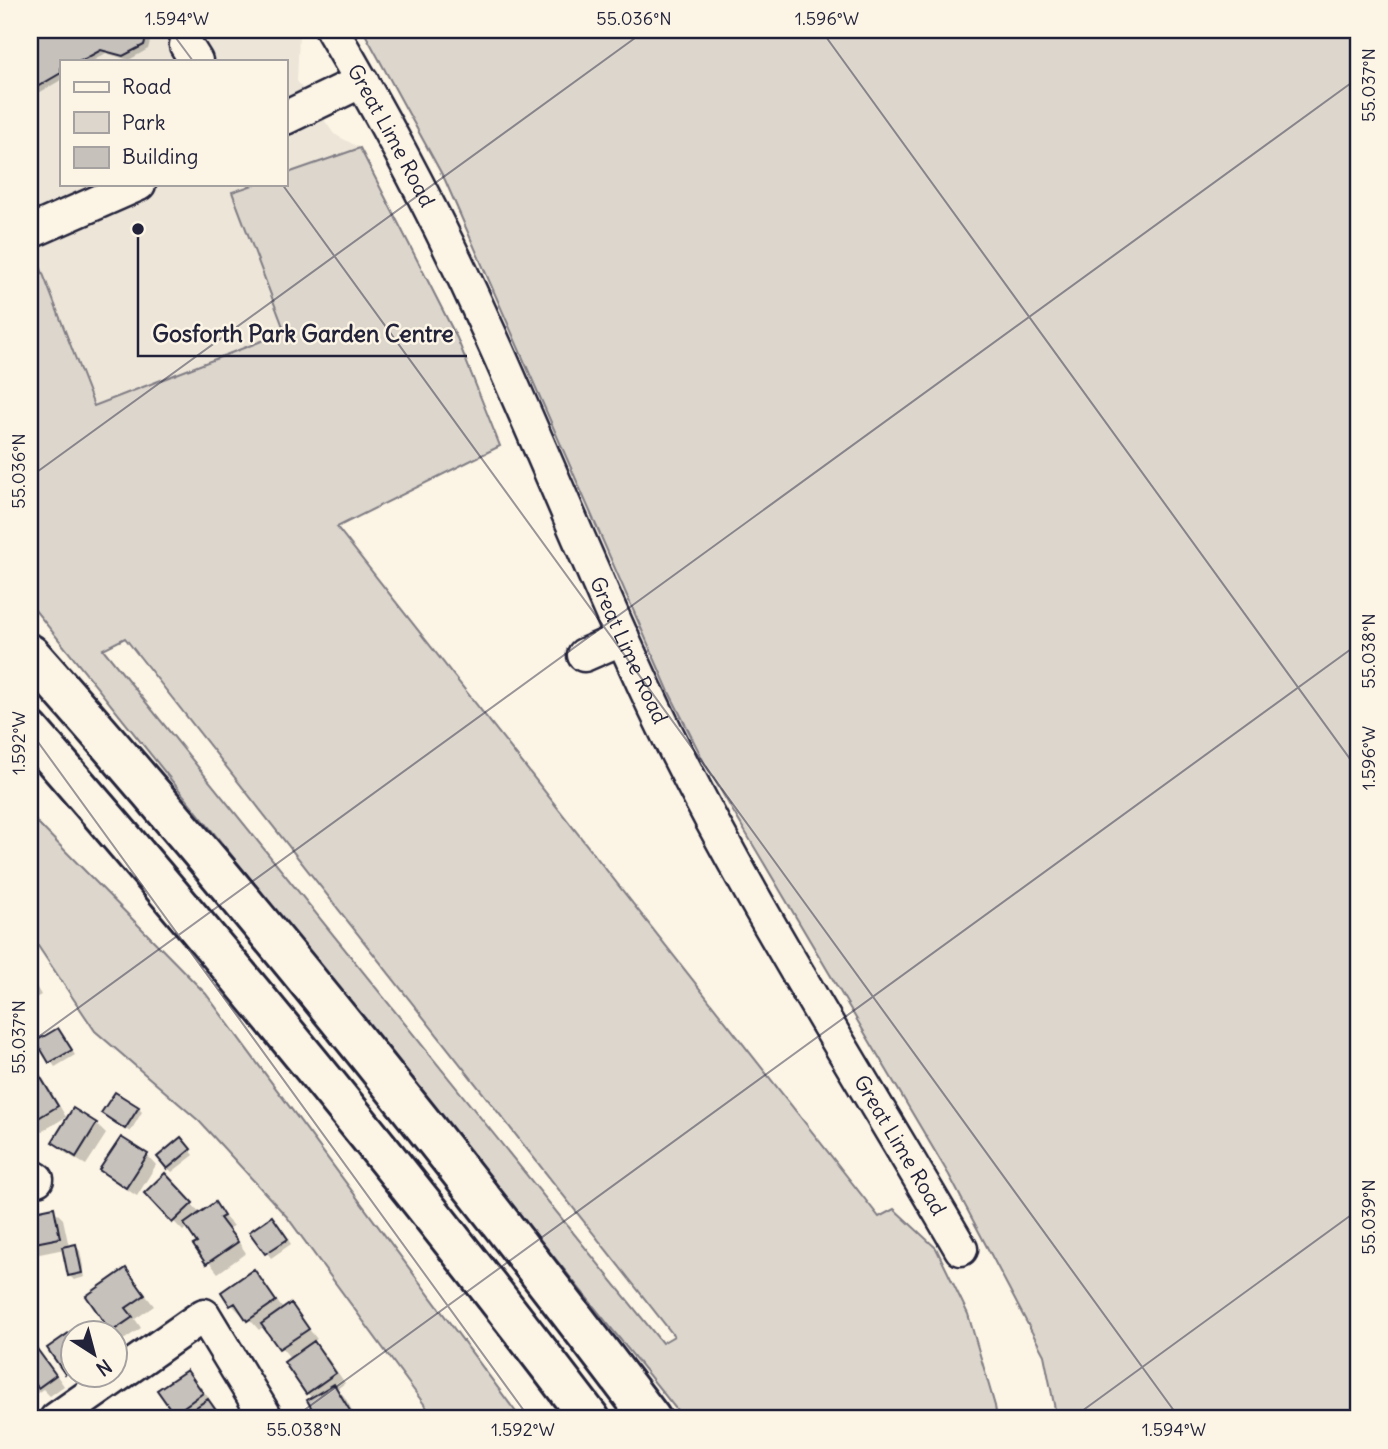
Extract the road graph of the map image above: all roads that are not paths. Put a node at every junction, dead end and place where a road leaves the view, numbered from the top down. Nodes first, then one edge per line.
1 (332, 30) edge
2 (362, 81) junction
3 (287, 117) edge
4 (134, 186) edge
5 (30, 232) edge
6 (623, 638) junction
7 (30, 654) edge
8 (584, 655) dead end
9 (30, 731) edge
10 (961, 1249) dead end
11 (55, 1419) edge
12 (267, 1419) edge
13 (590, 1419) edge
14 (651, 1419) edge

1 - 2 street, Great Lime Road
2 - 3 street
2 - 6 street, Great Lime Road
4 - 5 street
6 - 8 street
6 - 10 street, Great Lime Road
7 - 14 main road
9 - 13 main road
11 - 12 street

